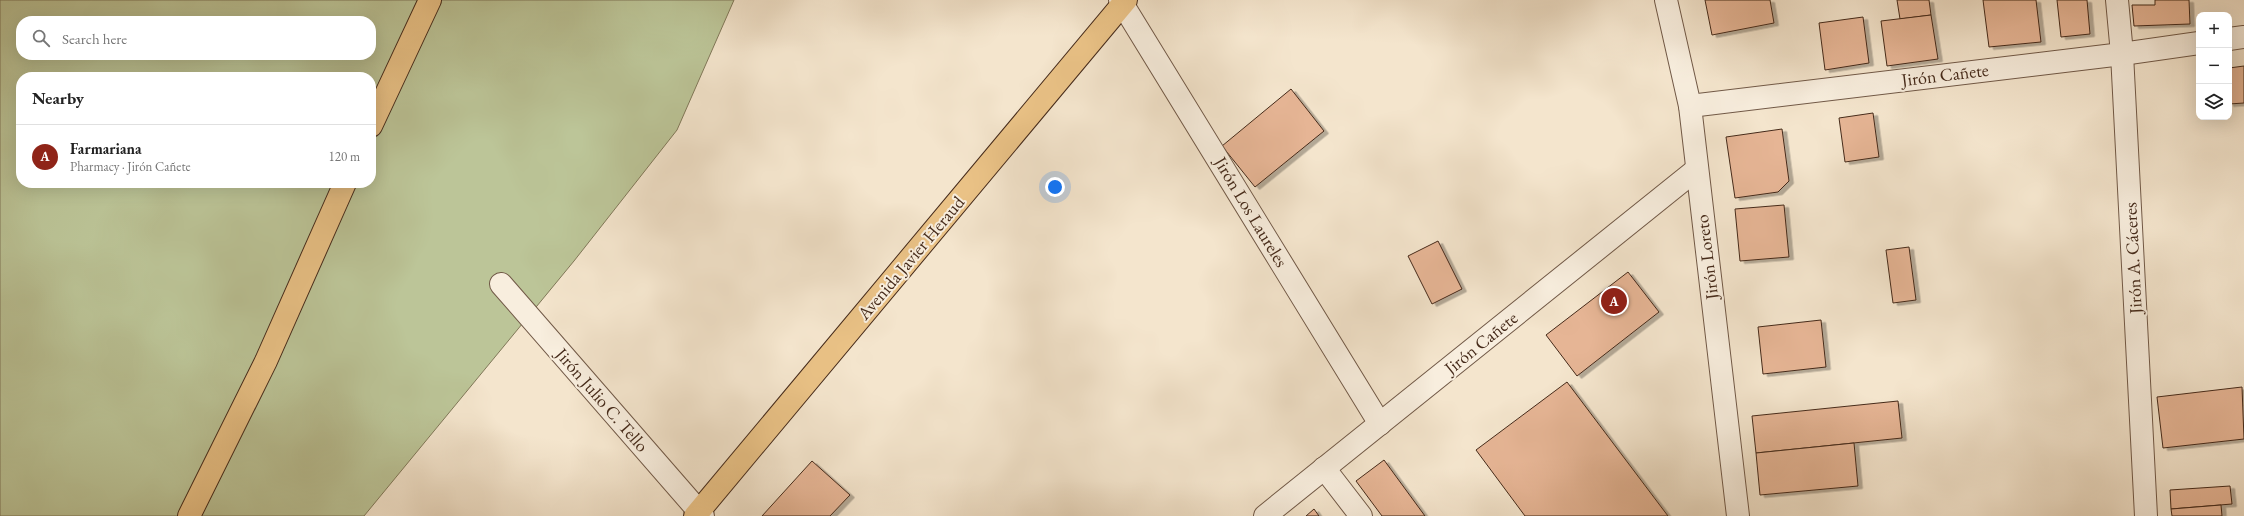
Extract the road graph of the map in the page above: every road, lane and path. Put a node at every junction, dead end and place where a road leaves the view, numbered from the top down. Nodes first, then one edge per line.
1 (430, 0) edge
2 (1666, 0) edge
3 (2117, 0) edge
4 (1123, 1) edge
5 (2244, 36) edge
6 (2232, 38) edge
7 (2196, 43) edge
8 (2122, 54) junction
9 (1690, 106) junction
10 (376, 115) edge
11 (1697, 169) junction
12 (343, 188) edge
13 (501, 284) dead end
14 (1380, 424) junction
15 (1324, 468) junction
16 (700, 514) edge
17 (189, 516) edge
18 (1264, 516) edge
19 (1360, 516) edge
20 (1738, 516) edge
21 (2146, 516) edge

1 - 10 main road
2 - 9 street, Jirón Loreto
3 - 8 street, Jirón A. Cáceres
4 - 14 street, Jirón Los Laureles
4 - 16 main road, Avenida Javier Heraud
5 - 6 street
7 - 8 street, Jirón Cañete
8 - 9 street, Jirón Cañete
8 - 21 street, Jirón A. Cáceres
9 - 11 street, Jirón Loreto
11 - 14 street, Jirón Cañete
11 - 20 street, Jirón Loreto
12 - 17 main road
13 - 16 street, Jirón Julio C. Tello
14 - 15 street, Jirón Cañete
15 - 18 street, Jirón Cañete
15 - 19 street

